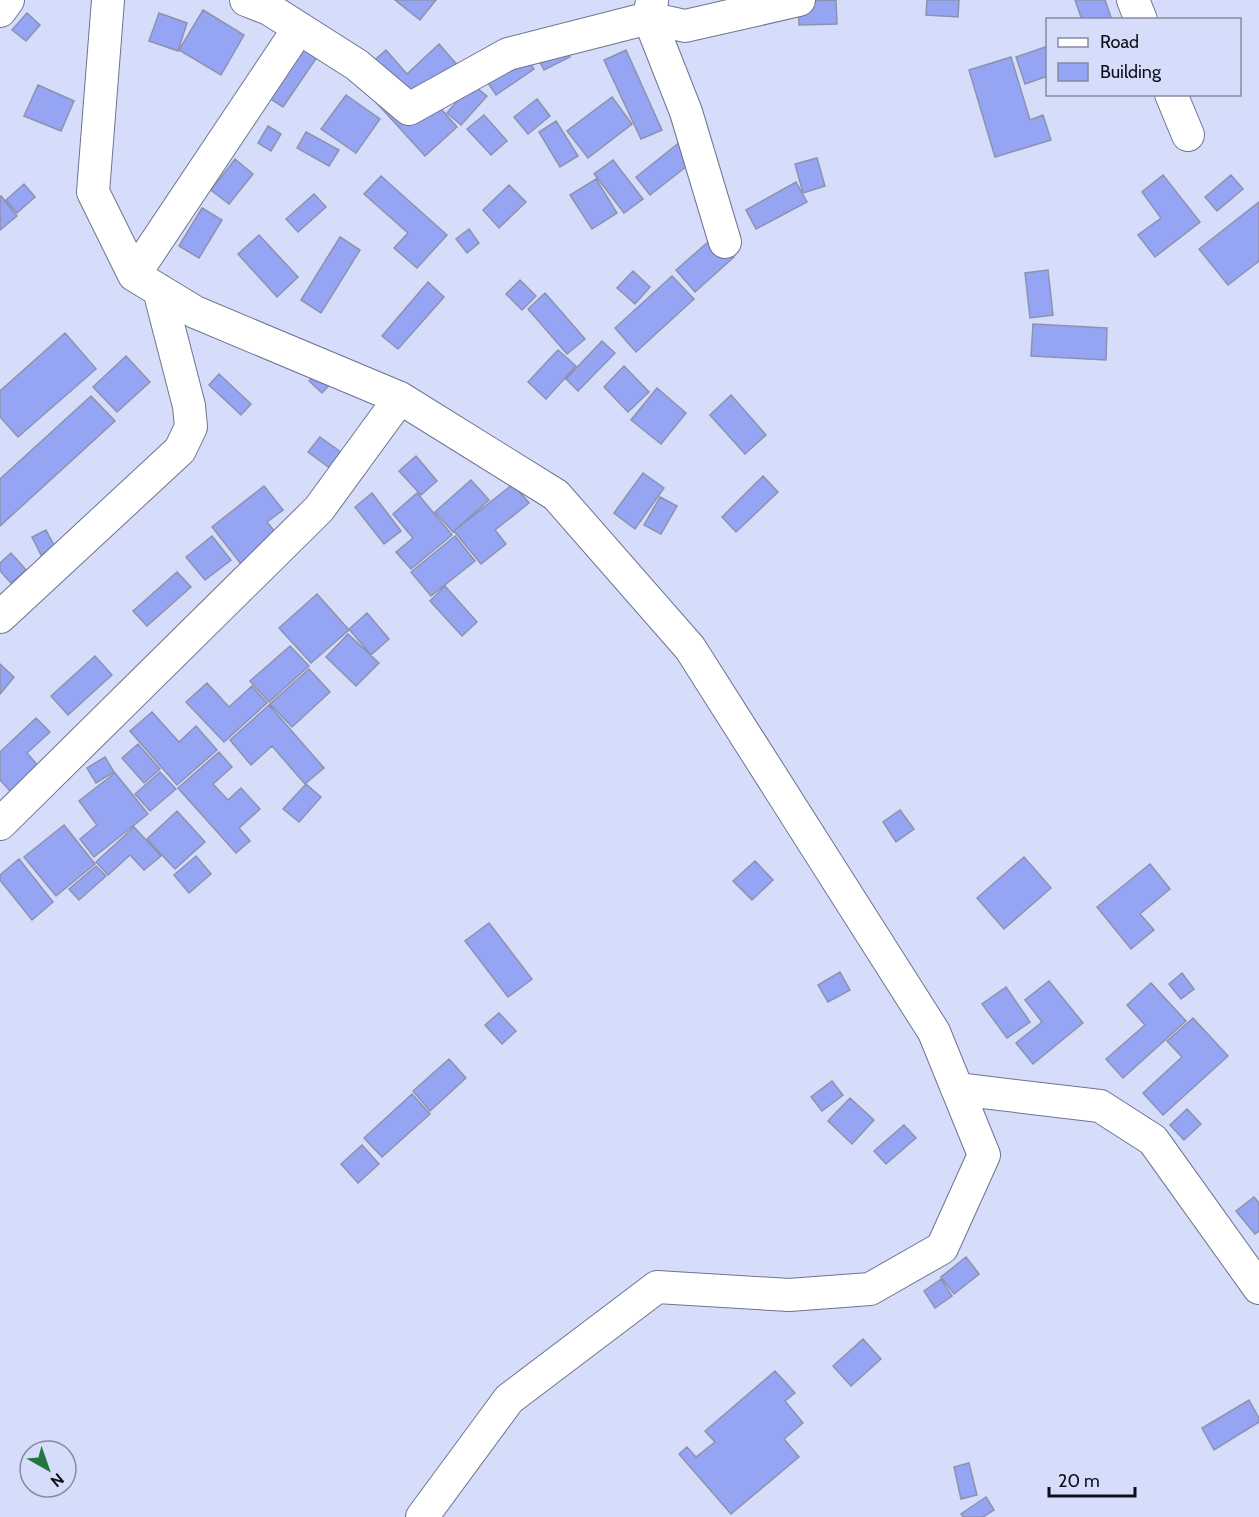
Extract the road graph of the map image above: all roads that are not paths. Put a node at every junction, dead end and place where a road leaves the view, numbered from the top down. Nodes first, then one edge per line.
1 (8, 0) edge
2 (108, 0) edge
3 (799, 0) edge
4 (1132, 0) edge
5 (263, 3) edge
6 (650, 9) edge
7 (0, 11) edge
8 (1140, 18) edge
9 (299, 28) junction
10 (1173, 96) edge
11 (1188, 135) dead end
12 (725, 242) dead end
13 (146, 283) junction
14 (399, 398) junction
15 (0, 617) edge
16 (0, 824) edge
17 (957, 1089) junction
18 (1259, 1288) edge
19 (422, 1517) edge

1 - 7 street
2 - 13 street
3 - 6 street
4 - 8 street
5 - 9 street
6 - 9 street
6 - 12 street
9 - 13 street
10 - 11 street
13 - 14 street
13 - 15 street
14 - 16 street
14 - 17 street
17 - 18 street
17 - 19 street

